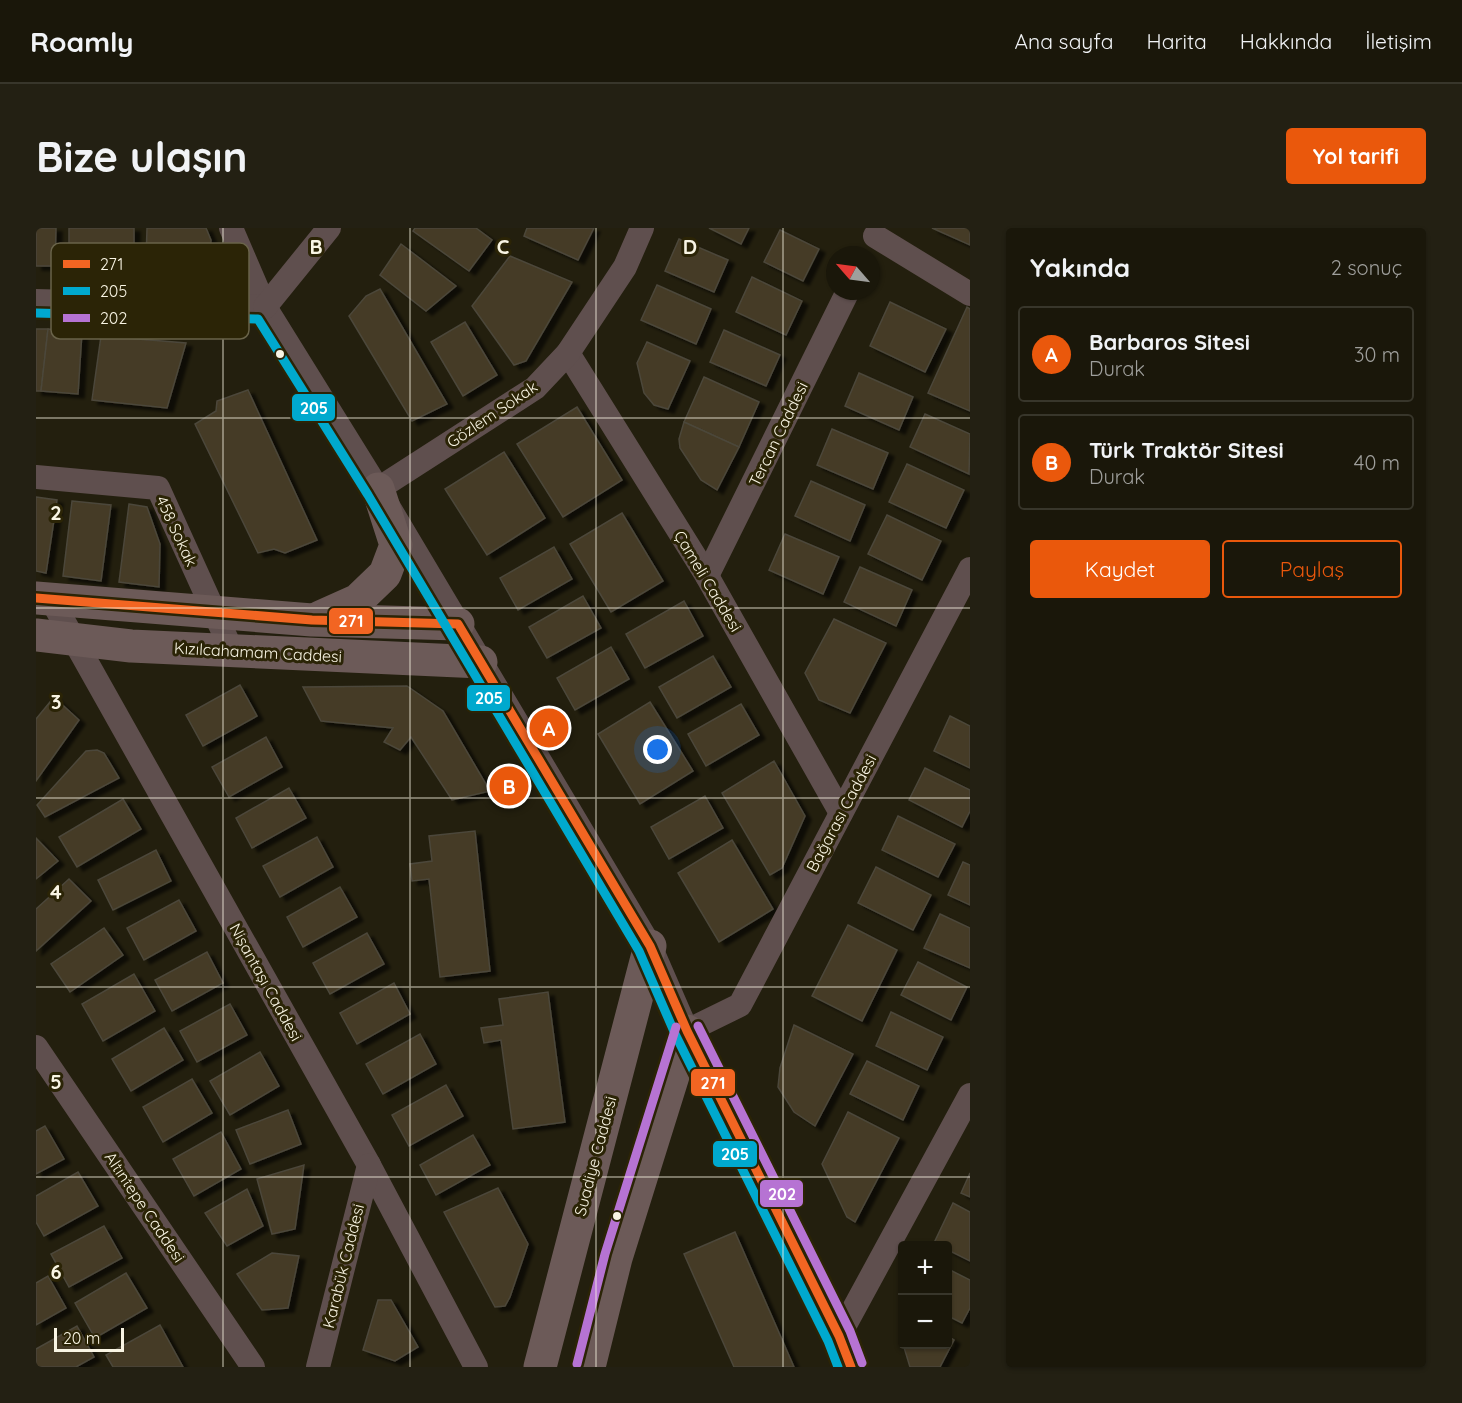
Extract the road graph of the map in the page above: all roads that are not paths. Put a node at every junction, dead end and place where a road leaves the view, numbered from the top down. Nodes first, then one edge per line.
1 (231, 228) edge
2 (329, 228) edge
3 (642, 228) edge
4 (873, 240) edge
5 (237, 243) edge
6 (249, 270) edge
7 (970, 294) edge
8 (844, 300) edge
9 (36, 301) edge
10 (51, 301) edge
11 (249, 307) edge
12 (265, 307) junction
13 (568, 353) junction
14 (36, 477) edge
15 (378, 489) junction
16 (970, 569) edge
17 (708, 576) junction
18 (43, 598) edge
19 (215, 612) junction
20 (312, 620) junction
21 (458, 624) junction
22 (36, 635) edge
23 (73, 639) junction
24 (232, 651) junction
25 (481, 662) junction
26 (841, 813) junction
27 (650, 946) junction
28 (687, 1031) junction
29 (36, 1047) edge
30 (970, 1095) edge
31 (369, 1165) junction
32 (840, 1336) junction
33 (254, 1367) edge
34 (318, 1367) edge
35 (476, 1367) edge
36 (540, 1367) edge
37 (589, 1367) edge
38 (851, 1367) edge

1 - 5 street
2 - 12 street
3 - 13 street, Gözlem Sokak
4 - 7 street
6 - 12 street
8 - 17 street, Tercan Caddesi
9 - 10 street
11 - 12 street
12 - 15 street
13 - 15 street, Gözlem Sokak
13 - 17 street, Çameli Caddesi
14 - 19 street, 458 Sokak
15 - 20 main road
15 - 21 street
16 - 26 street, Bağarası Caddesi
17 - 26 street, Çameli Caddesi
18 - 19 main road
18 - 23 street, Nişantaşı Caddesi
19 - 20 main road
19 - 24 street, 458 Sokak
20 - 21 main road
21 - 25 street
22 - 23 main road, Kızılcahamam Caddesi
23 - 24 main road, Kızılcahamam Caddesi
23 - 31 street, Nişantaşı Caddesi
24 - 25 main road, Kızılcahamam Caddesi
25 - 27 street
26 - 28 street, Bağarası Caddesi
27 - 28 street
27 - 36 main road, Suadiye Caddesi
28 - 32 street
28 - 37 main road
29 - 33 street, Altıntepe Caddesi
30 - 32 street
31 - 34 street, Karabük Caddesi
31 - 35 street, Nişantaşı Caddesi
32 - 38 street

